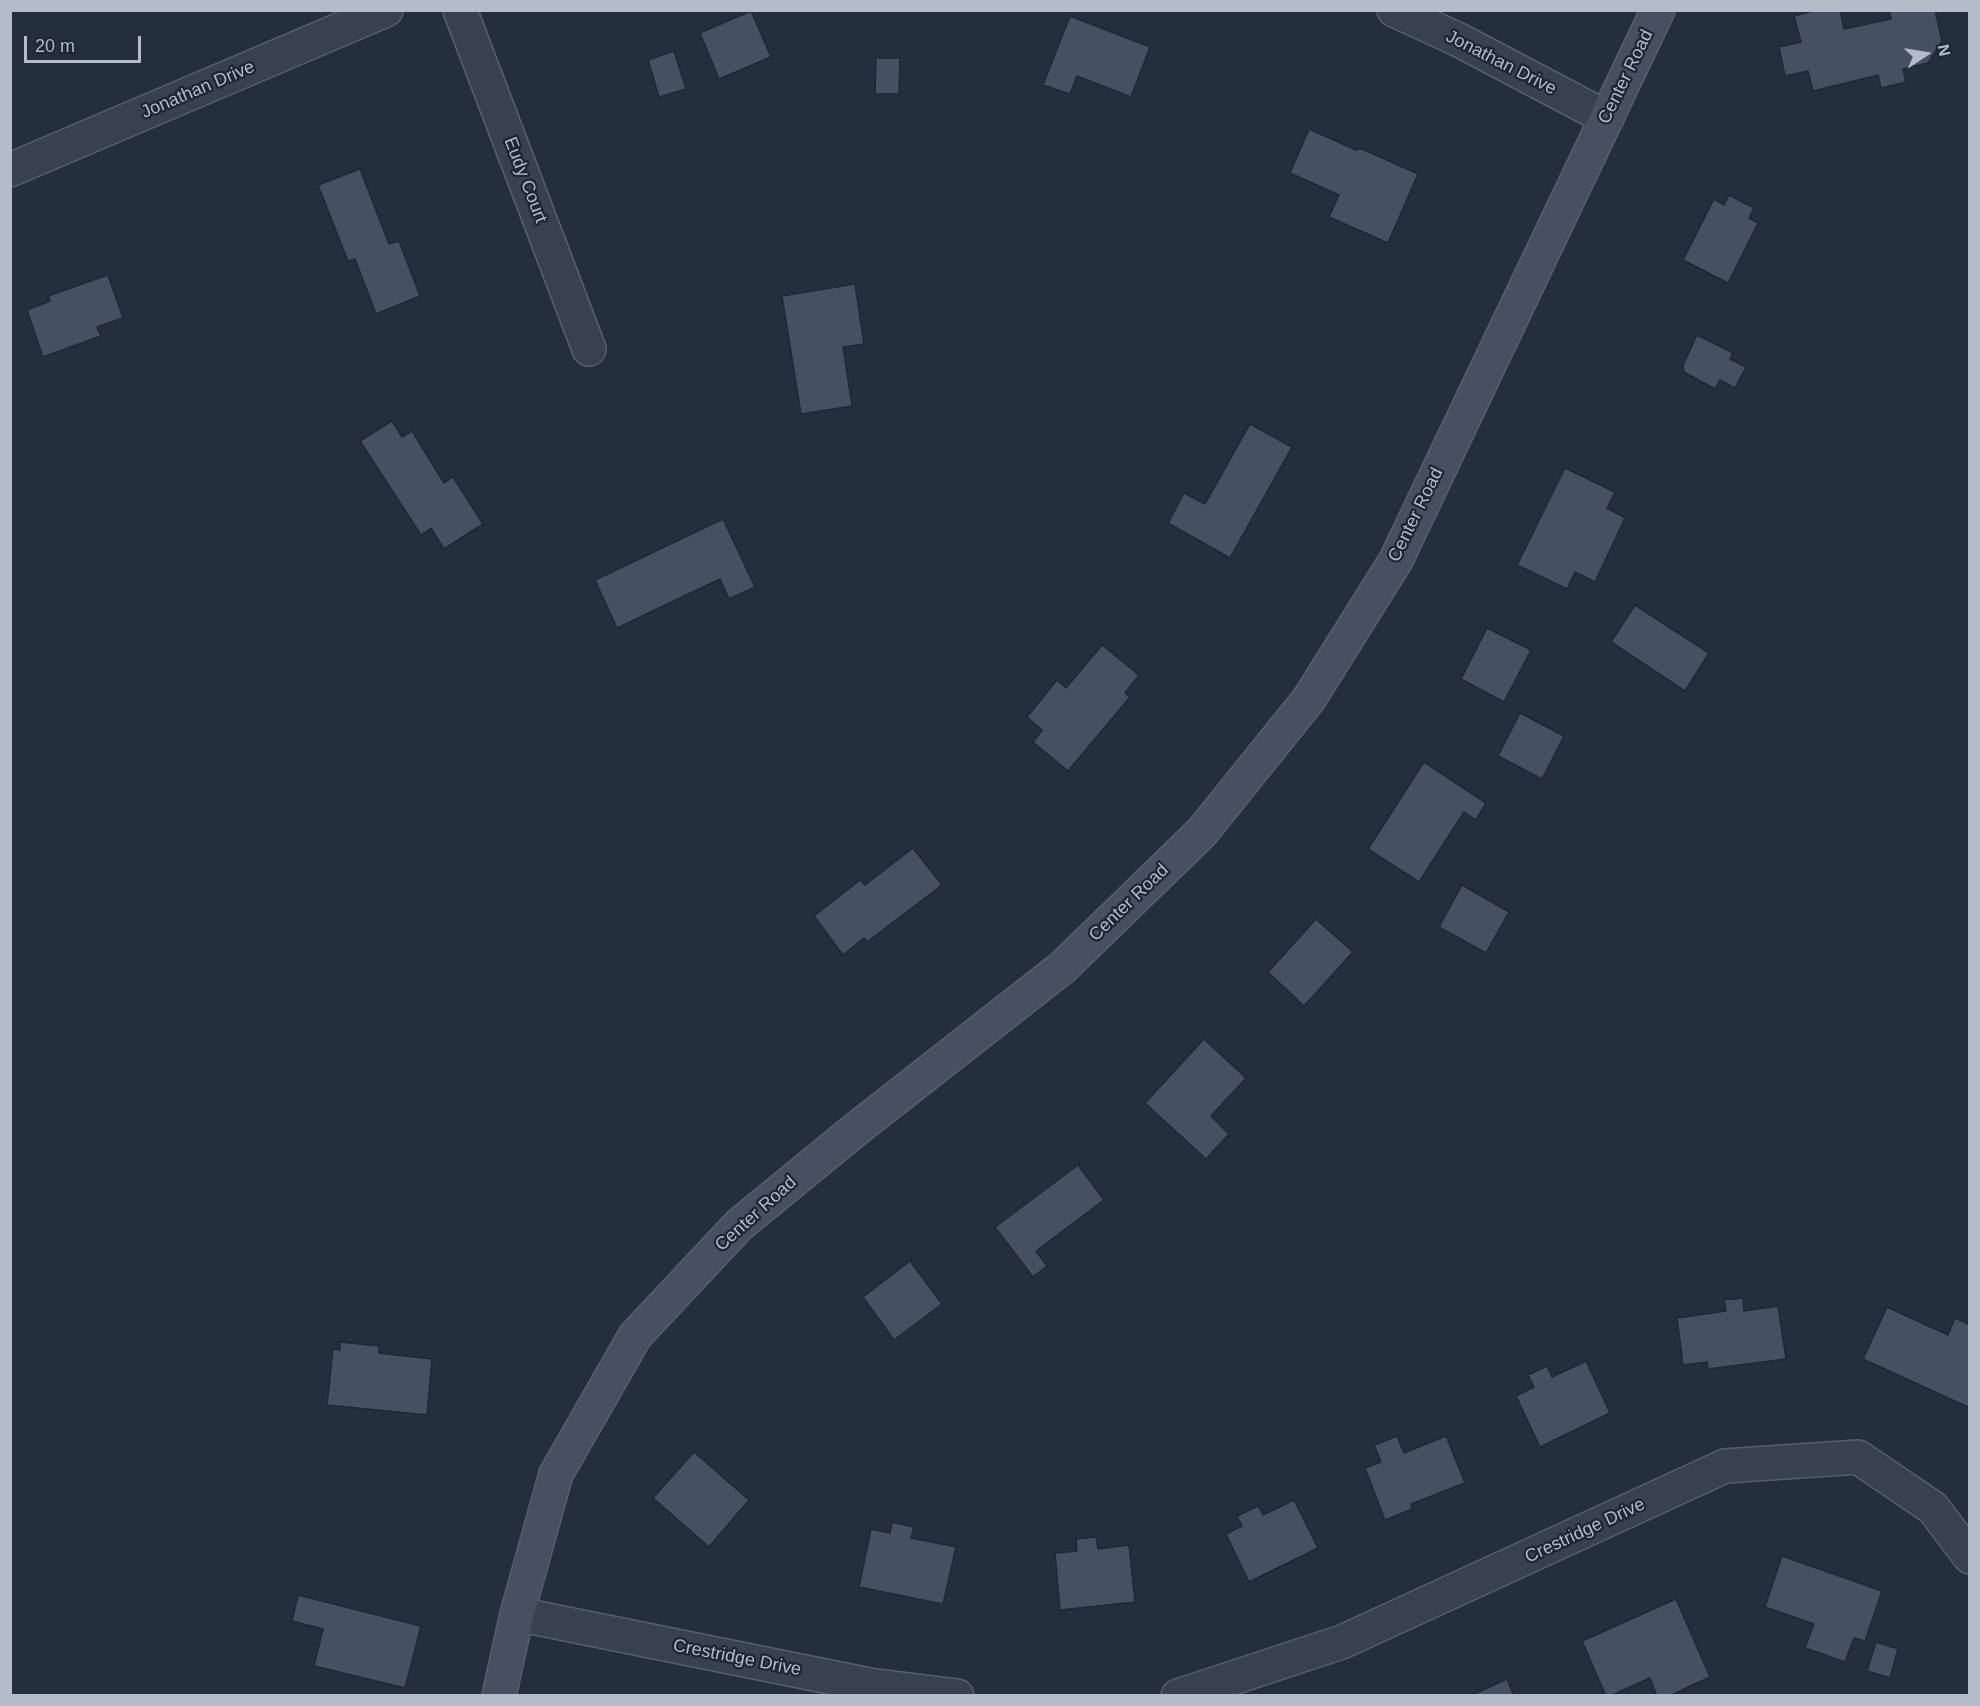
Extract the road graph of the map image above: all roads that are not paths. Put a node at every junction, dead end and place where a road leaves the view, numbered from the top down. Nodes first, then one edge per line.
1 (386, 10) edge
2 (460, 10) edge
3 (1394, 10) edge
4 (1658, 10) edge
5 (1607, 118) junction
6 (10, 170) edge
7 (589, 350) dead end
8 (1970, 1557) edge
9 (517, 1614) junction
10 (499, 1695) edge
11 (957, 1695) edge
12 (1178, 1695) edge

1 - 6 street, Jonathan Drive
2 - 7 street, Eudy Court
3 - 5 street, Jonathan Drive
4 - 5 street, Center Road
5 - 9 street, Center Road
8 - 12 street, Crestridge Drive
9 - 10 street, Center Road
9 - 11 street, Crestridge Drive

